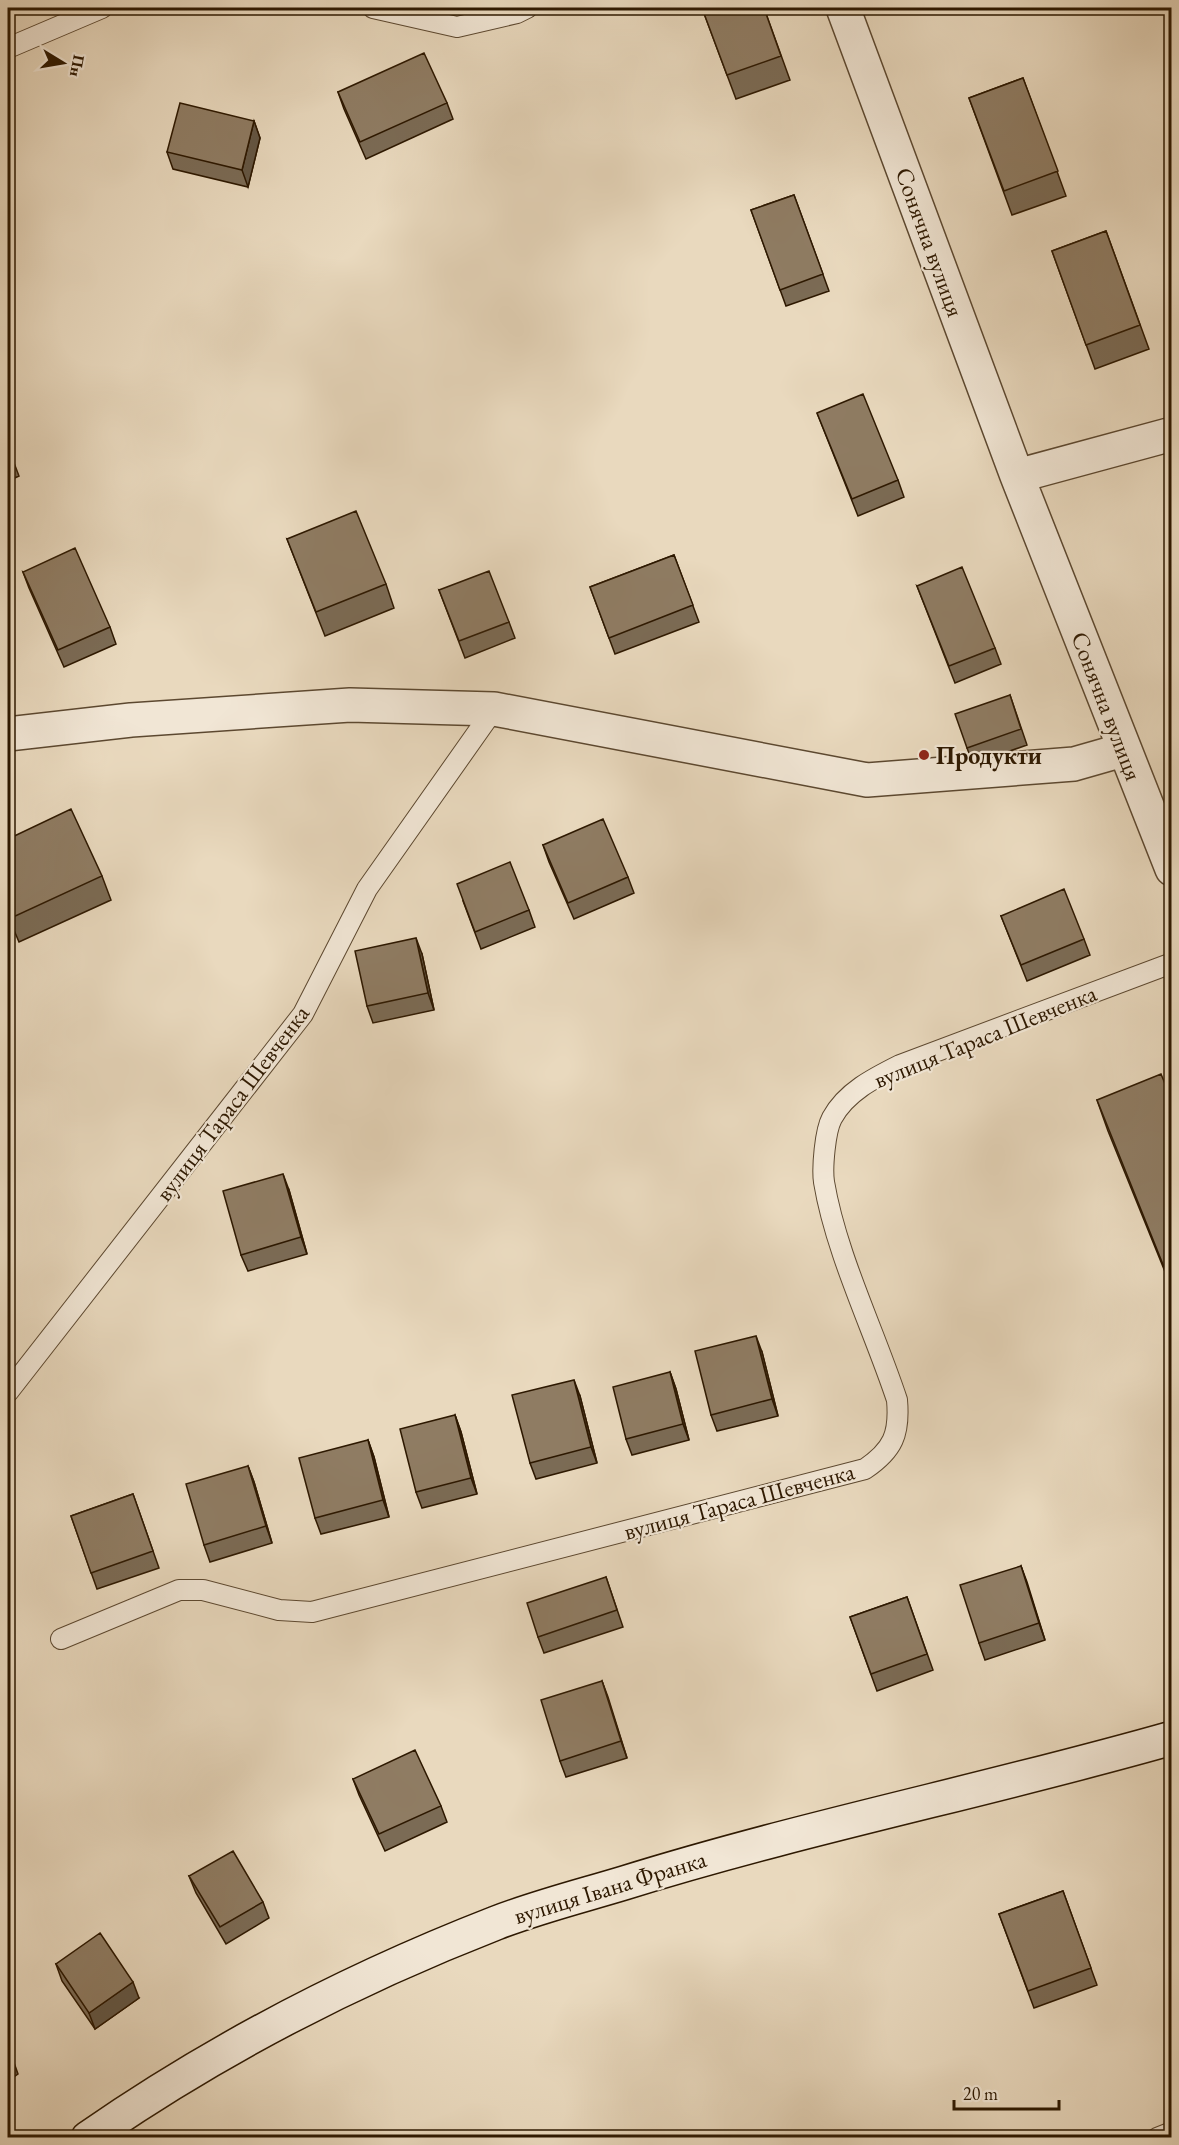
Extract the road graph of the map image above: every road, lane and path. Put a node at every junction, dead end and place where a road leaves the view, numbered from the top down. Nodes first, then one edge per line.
1 (102, 8) edge
2 (373, 8) edge
3 (527, 8) edge
4 (843, 8) edge
5 (8, 48) edge
6 (1172, 434) edge
7 (1017, 476) junction
8 (494, 710) junction
9 (8, 734) edge
10 (1123, 750) junction
11 (1172, 869) edge
12 (1172, 963) edge
13 (8, 1392) edge
14 (61, 1639) dead end
15 (1172, 1738) edge
16 (1172, 2132) edge
17 (88, 2138) edge
18 (1157, 2138) edge

1 - 5 lane
2 - 3 lane
4 - 7 street, Сонячна вулиця
6 - 7 street
7 - 10 street, Сонячна вулиця
8 - 9 street
8 - 10 street
8 - 13 lane, вулиця Тараса Шевченка
10 - 11 street, Сонячна вулиця
12 - 14 lane, вулиця Тараса Шевченка
15 - 17 street, вулиця Івана Франка
16 - 18 lane

